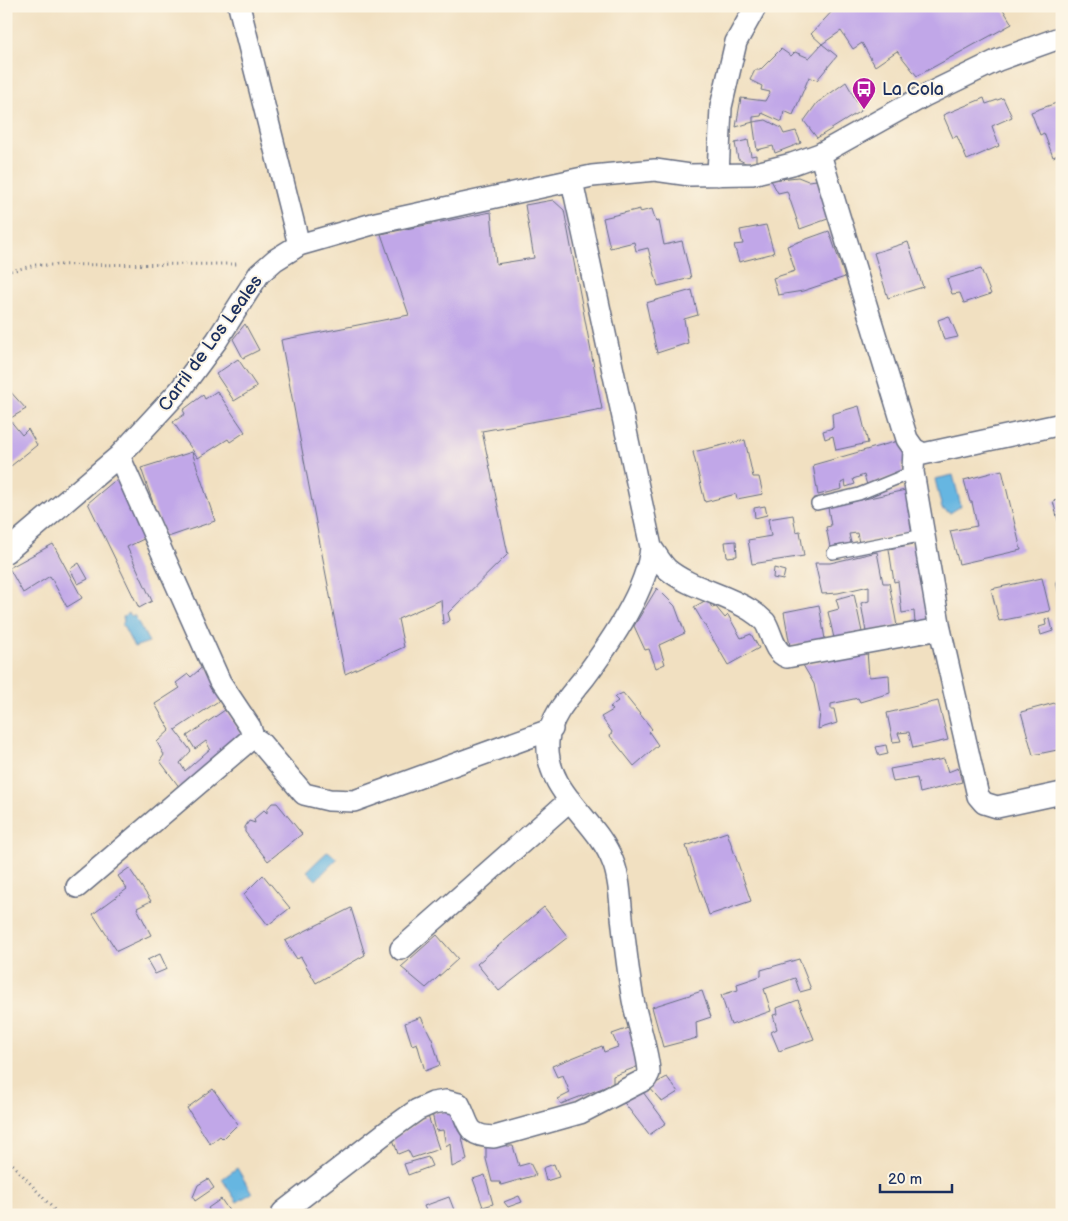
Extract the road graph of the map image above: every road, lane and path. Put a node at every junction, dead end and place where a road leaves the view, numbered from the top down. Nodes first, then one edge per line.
1 (239, 6) edge
2 (756, 6) edge
3 (1062, 36) edge
4 (820, 154) junction
5 (718, 176) junction
6 (572, 181) junction
7 (299, 246) junction
8 (270, 264) junction
9 (6, 272) edge
10 (1062, 424) edge
11 (914, 449) junction
12 (120, 456) junction
13 (913, 472) junction
14 (817, 504) dead end
15 (924, 536) junction
16 (651, 547) junction
17 (6, 552) edge
18 (833, 553) dead end
19 (940, 629) junction
20 (552, 729) junction
21 (253, 737) junction
22 (1062, 793) edge
23 (570, 800) junction
24 (77, 887) dead end
25 (401, 949) dead end
26 (6, 1157) edge
27 (283, 1212) dead end
28 (58, 1215) edge

1 - 7 street
2 - 5 street
3 - 4 street, Carril de Los Leales
4 - 5 street, Carril de Los Leales
4 - 11 street
5 - 6 street, Carril de Los Leales
6 - 7 street, Carril de Los Leales
6 - 16 street
7 - 8 street, Carril de Los Leales
8 - 9 path
8 - 12 street, Carril de Los Leales
10 - 11 street
11 - 13 street
12 - 17 street, Carril de Los Leales
12 - 21 street
13 - 14 lane
13 - 15 street
15 - 18 lane
15 - 19 street
16 - 19 street
16 - 20 street
19 - 22 street
20 - 21 street
20 - 23 street
21 - 24 street
23 - 25 street
23 - 27 street
26 - 28 path

